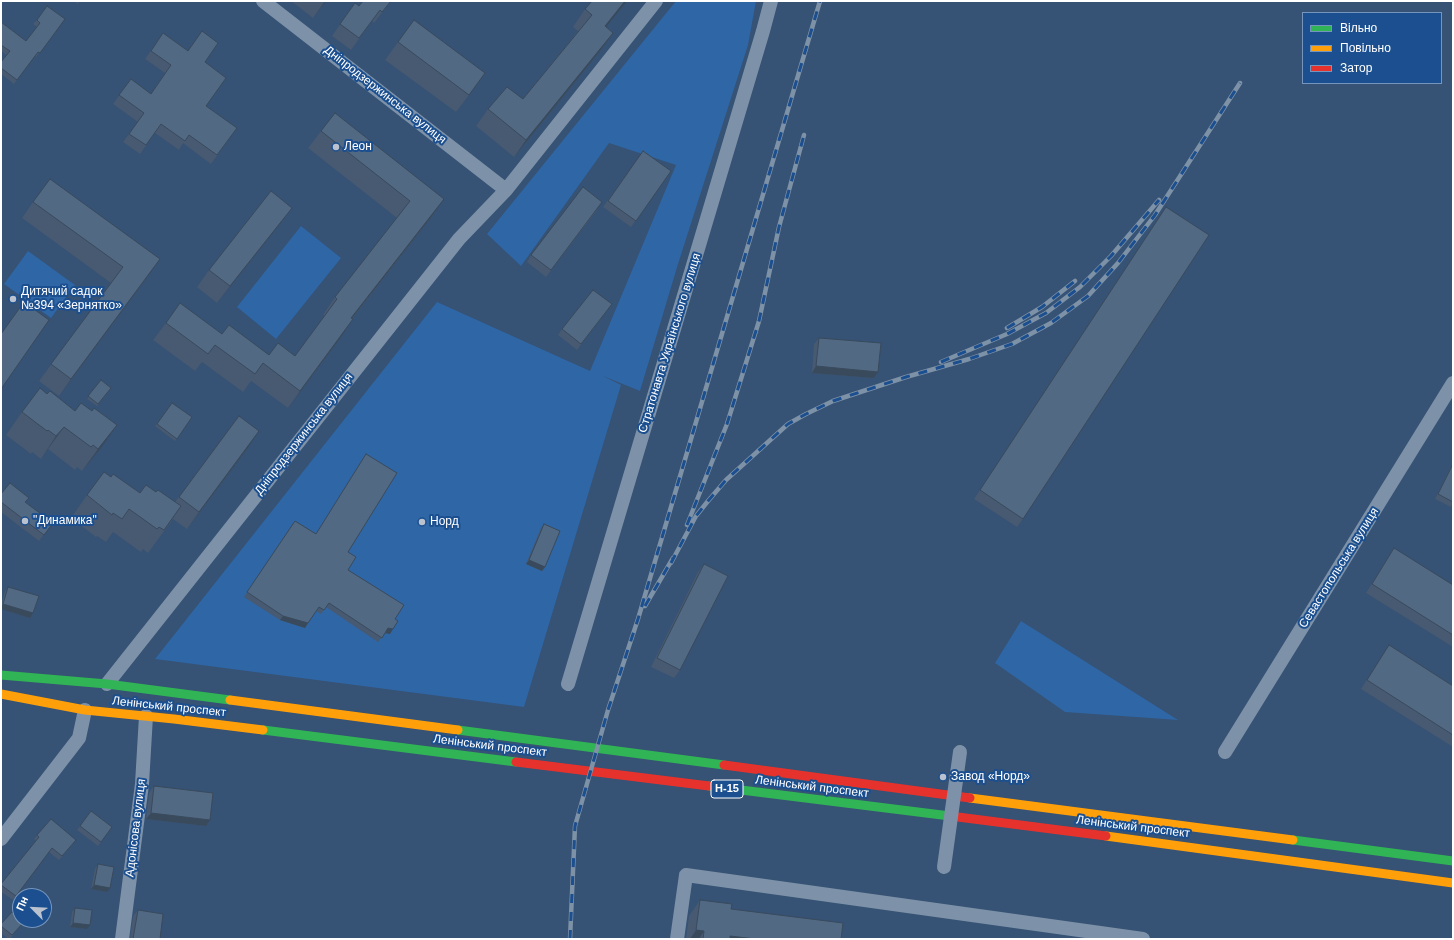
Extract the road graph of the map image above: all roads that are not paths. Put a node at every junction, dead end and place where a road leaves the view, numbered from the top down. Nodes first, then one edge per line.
1 (263, 1) edge
2 (656, 1) edge
3 (771, 1) edge
4 (506, 190) junction
5 (1453, 383) edge
6 (1, 675) edge
7 (568, 684) dead end
8 (112, 687) junction
9 (1, 694) edge
10 (85, 710) junction
11 (146, 716) junction
12 (960, 752) dead end
13 (1225, 752) dead end
14 (1, 839) edge
15 (1453, 862) edge
16 (944, 867) dead end
17 (1453, 883) edge
18 (122, 939) edge
19 (677, 939) edge
20 (1143, 939) edge

1 - 4 street, Дніпродзержинська вулиця
2 - 4 street, Дніпродзержинська вулиця
3 - 7 street, Стратонавта Українського вулиця
4 - 8 street, Дніпродзержинська вулиця
5 - 13 street, Севастопольська вулиця
6 - 8 main road, Ленінський проспект / Н-15
8 - 15 main road, Ленінський проспект / Н-15
9 - 10 main road, Ленінський проспект / Н-15
10 - 11 main road, Ленінський проспект / Н-15
10 - 14 street
11 - 17 main road, Ленінський проспект / Н-15
11 - 18 street, Адонісова вулиця
12 - 16 street, bridge
19 - 20 street

